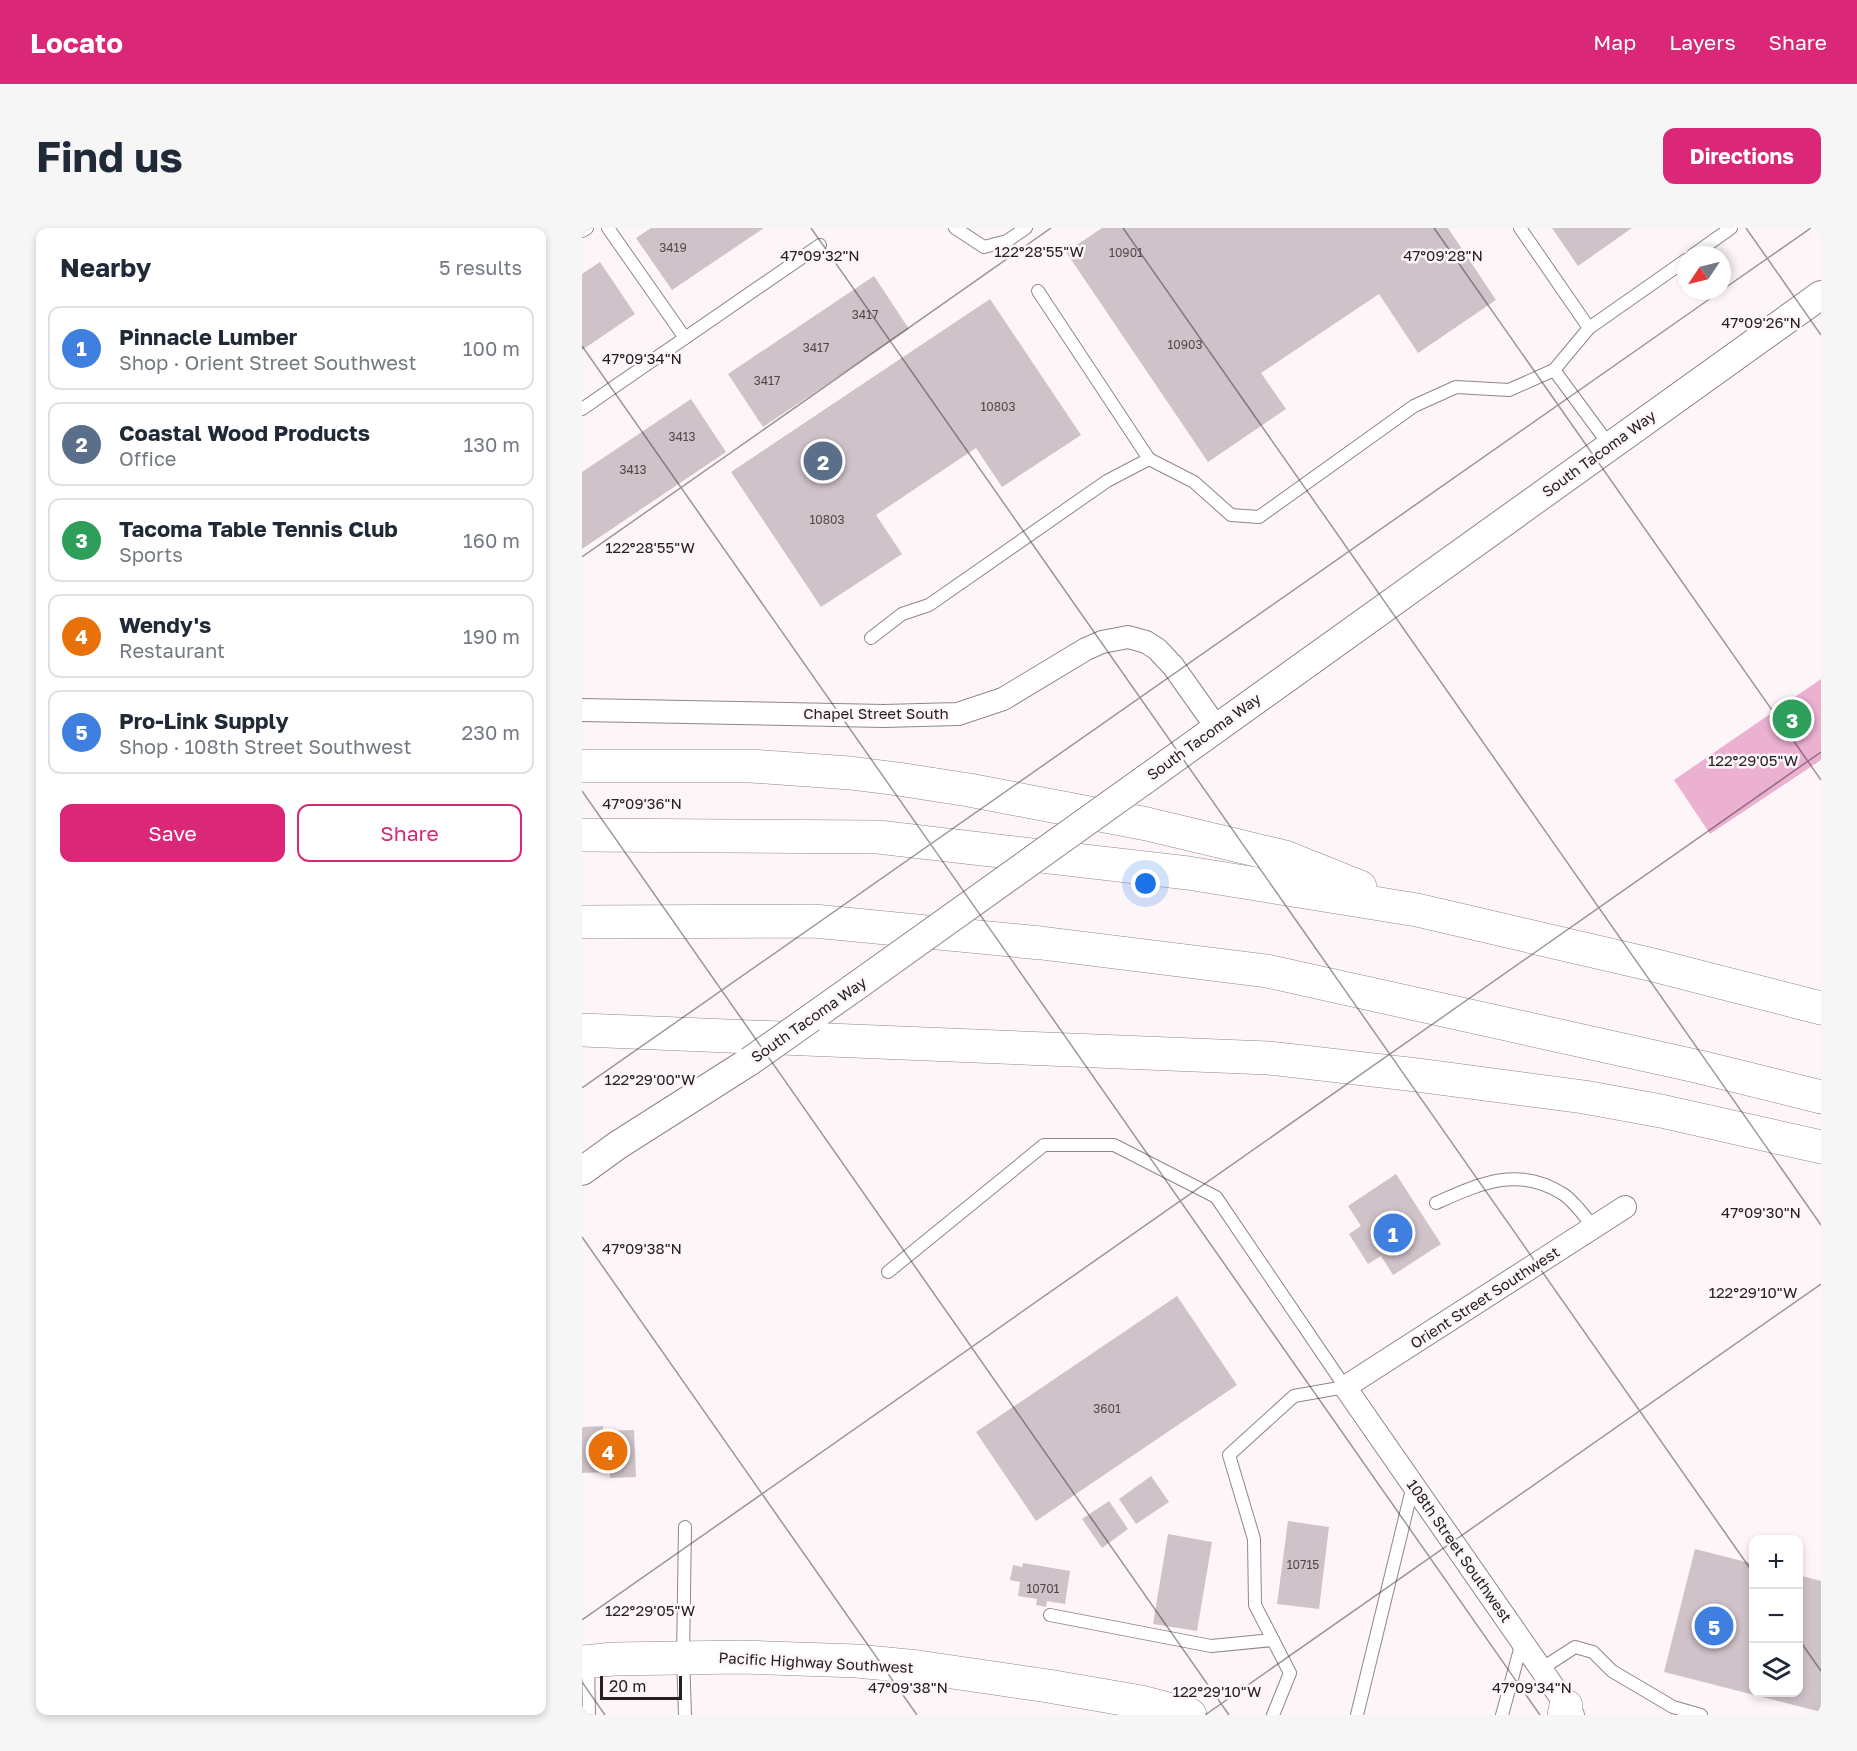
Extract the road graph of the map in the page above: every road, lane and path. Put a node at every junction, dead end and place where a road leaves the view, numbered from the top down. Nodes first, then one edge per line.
1 (587, 228) edge
2 (955, 228) edge
3 (1026, 228) edge
4 (1520, 228) edge
5 (1731, 228) edge
6 (611, 229) edge
7 (582, 231) edge
8 (820, 245) dead end
9 (1706, 246) edge
10 (1677, 266) edge
11 (1038, 291) dead end
12 (1821, 295) edge
13 (1589, 328) junction
14 (685, 338) junction
15 (1554, 370) junction
16 (582, 409) edge
17 (1610, 446) junction
18 (1149, 459) junction
19 (871, 638) dead end
20 (582, 710) edge
21 (1217, 728) junction
22 (582, 766) edge
23 (582, 835) edge
24 (1417, 910) junction
25 (582, 922) edge
26 (1821, 1008) edge
27 (582, 1030) edge
28 (1821, 1097) edge
29 (1821, 1147) edge
30 (582, 1171) edge
31 (1436, 1203) dead end
32 (1624, 1207) dead end
33 (1594, 1228) junction
34 (888, 1272) dead end
35 (1345, 1387) junction
36 (1413, 1485) junction
37 (685, 1527) dead end
38 (1050, 1615) dead end
39 (1273, 1640) junction
40 (1522, 1641) junction
41 (683, 1658) junction
42 (585, 1662) edge
43 (1540, 1669) junction
44 (1568, 1712) edge
45 (1176, 1714) edge
46 (589, 1715) edge
47 (685, 1715) edge
48 (1272, 1715) edge
49 (1357, 1715) edge
50 (1502, 1715) edge
51 (1701, 1715) edge

1 - 7 lane
2 - 3 lane
4 - 13 lane
5 - 9 lane
6 - 14 lane
8 - 14 lane
10 - 13 lane
11 - 18 lane
12 - 17 street, South Tacoma Way
13 - 15 lane
14 - 16 lane
15 - 17 lane
15 - 18 lane
17 - 21 street, South Tacoma Way
18 - 19 lane
20 - 21 street, Chapel Street South
21 - 30 street, South Tacoma Way, bridge
22 - 24 main road
23 - 24 main road
24 - 26 main road
25 - 28 main road
27 - 29 main road
31 - 33 lane
32 - 33 street, Orient Street Southwest
33 - 35 street, Orient Street Southwest
34 - 35 lane
35 - 36 street, 108th Street Southwest
35 - 39 lane
36 - 40 street, 108th Street Southwest
36 - 49 lane
37 - 41 lane
38 - 39 lane
39 - 48 lane
40 - 43 street, 108th Street Southwest
40 - 50 lane
41 - 42 main road, Pacific Highway Southwest
41 - 45 main road, Pacific Highway Southwest
41 - 47 lane
42 - 46 lane
43 - 44 street, 108th Street Southwest
43 - 51 lane

